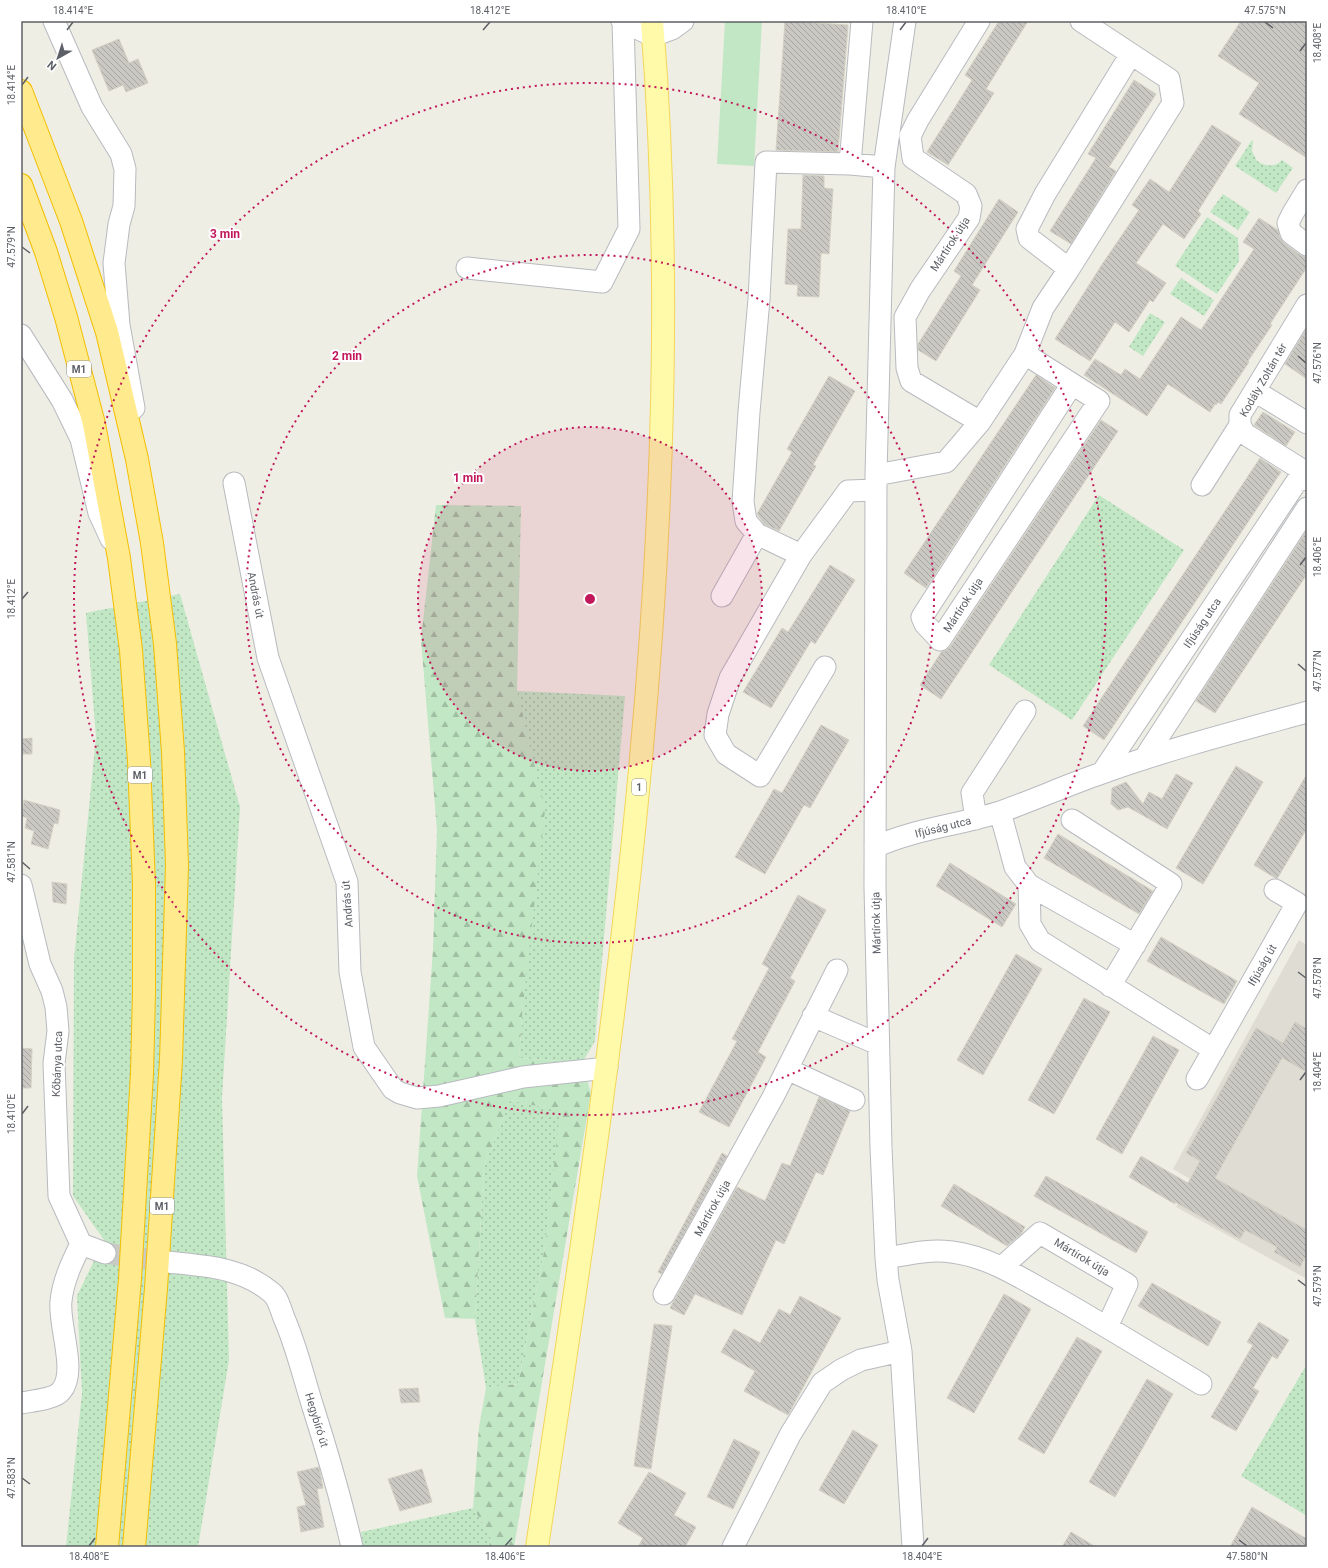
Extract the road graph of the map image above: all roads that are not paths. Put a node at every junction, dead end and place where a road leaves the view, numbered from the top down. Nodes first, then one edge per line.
1 (54, 21) edge
2 (683, 21) edge
3 (862, 21) edge
4 (905, 21) edge
5 (979, 21) edge
6 (1081, 21) edge
7 (622, 22) edge
8 (653, 29) edge
9 (1131, 54) junction
10 (21, 92) edge
11 (850, 164) junction
12 (884, 167) junction
13 (21, 184) edge
14 (1306, 194) edge
15 (1307, 244) edge
16 (467, 268) dead end
17 (1069, 269) junction
18 (1307, 305) edge
19 (1300, 334) edge
20 (21, 335) edge
21 (1025, 354) junction
22 (1072, 384) junction
23 (1255, 391) junction
24 (980, 422) junction
25 (1307, 424) edge
26 (1240, 425) junction
27 (137, 459) junction
28 (1307, 474) edge
29 (1307, 478) edge
30 (234, 483) dead end
31 (876, 483) junction
32 (1202, 485) dead end
33 (1307, 508) edge
34 (757, 534) junction
35 (800, 555) junction
36 (119, 558) junction
37 (722, 596) dead end
38 (825, 667) dead end
39 (1025, 711) dead end
40 (1307, 712) edge
41 (1144, 759) junction
42 (1102, 773) junction
43 (1000, 812) junction
44 (976, 819) junction
45 (1072, 820) dead end
46 (875, 847) junction
47 (21, 885) edge
48 (1029, 885) junction
49 (1275, 890) dead end
50 (1135, 945) junction
51 (837, 970) dead end
52 (1110, 986) junction
53 (813, 1016) junction
54 (878, 1044) junction
55 (1214, 1050) junction
56 (607, 1068) junction
57 (787, 1069) junction
58 (1197, 1079) dead end
59 (854, 1100) dead end
60 (81, 1244) junction
61 (105, 1253) tunnel mouth
62 (886, 1258) junction
63 (167, 1262) tunnel mouth
64 (1002, 1267) junction
65 (664, 1294) dead end
66 (1107, 1327) junction
67 (901, 1351) junction
68 (1201, 1384) dead end
69 (21, 1403) edge
70 (107, 1547) edge
71 (134, 1547) edge
72 (352, 1547) edge
73 (537, 1547) edge
74 (733, 1547) edge
75 (913, 1547) edge

1 - 27 street
2 - 8 street
3 - 11 street
4 - 12 street, Mártírok útja
5 - 24 street, Mártírok útja
6 - 9 street
7 - 8 street
7 - 16 street
8 - 56 main road, 1
9 - 17 street
9 - 17 street
10 - 27 highway, M1
11 - 12 street
11 - 34 street
12 - 31 street, Mártírok útja
13 - 36 highway, M1
14 - 15 street
17 - 21 street
18 - 19 street, Kodály Zoltán tér
19 - 23 street, Kodály Zoltán tér
20 - 36 street
21 - 22 street, Mártírok útja
21 - 24 street
22 - 22 street, Mártírok útja
23 - 25 street
23 - 26 street, Kodály Zoltán tér
24 - 31 street
26 - 28 street, Kodály Zoltán tér
26 - 32 street
27 - 71 highway, M1
29 - 42 street, Ifjúság utca
30 - 56 street, András út
31 - 35 street
31 - 46 street, Mártírok útja
33 - 41 street
34 - 35 street
34 - 37 street
35 - 38 street
36 - 70 highway, M1
39 - 44 street
40 - 41 street, Ifjúság utca
41 - 42 street, Ifjúság utca
42 - 43 street, Ifjúság utca
43 - 44 street, Ifjúság utca
43 - 48 street
44 - 46 street, Ifjúság utca
45 - 50 street
46 - 54 street, Mártírok útja
47 - 60 street, Kőbánya utca
48 - 50 street
48 - 52 street
49 - 55 street, Ifjúság út
50 - 52 street
51 - 53 street, Mártírok útja
52 - 55 street
53 - 54 street
53 - 57 street, Mártírok útja
54 - 62 street, Mártírok útja
55 - 58 street, Ifjúság út
56 - 73 main road, 1
57 - 59 street
57 - 65 street, Mártírok útja
60 - 61 street
60 - 69 street
62 - 64 street
62 - 67 street, Mártírok útja
63 - 72 street, Hegybíró út
64 - 66 street
64 - 66 street, Mártírok útja
66 - 68 street
67 - 74 street
67 - 75 street, Mártírok útja

